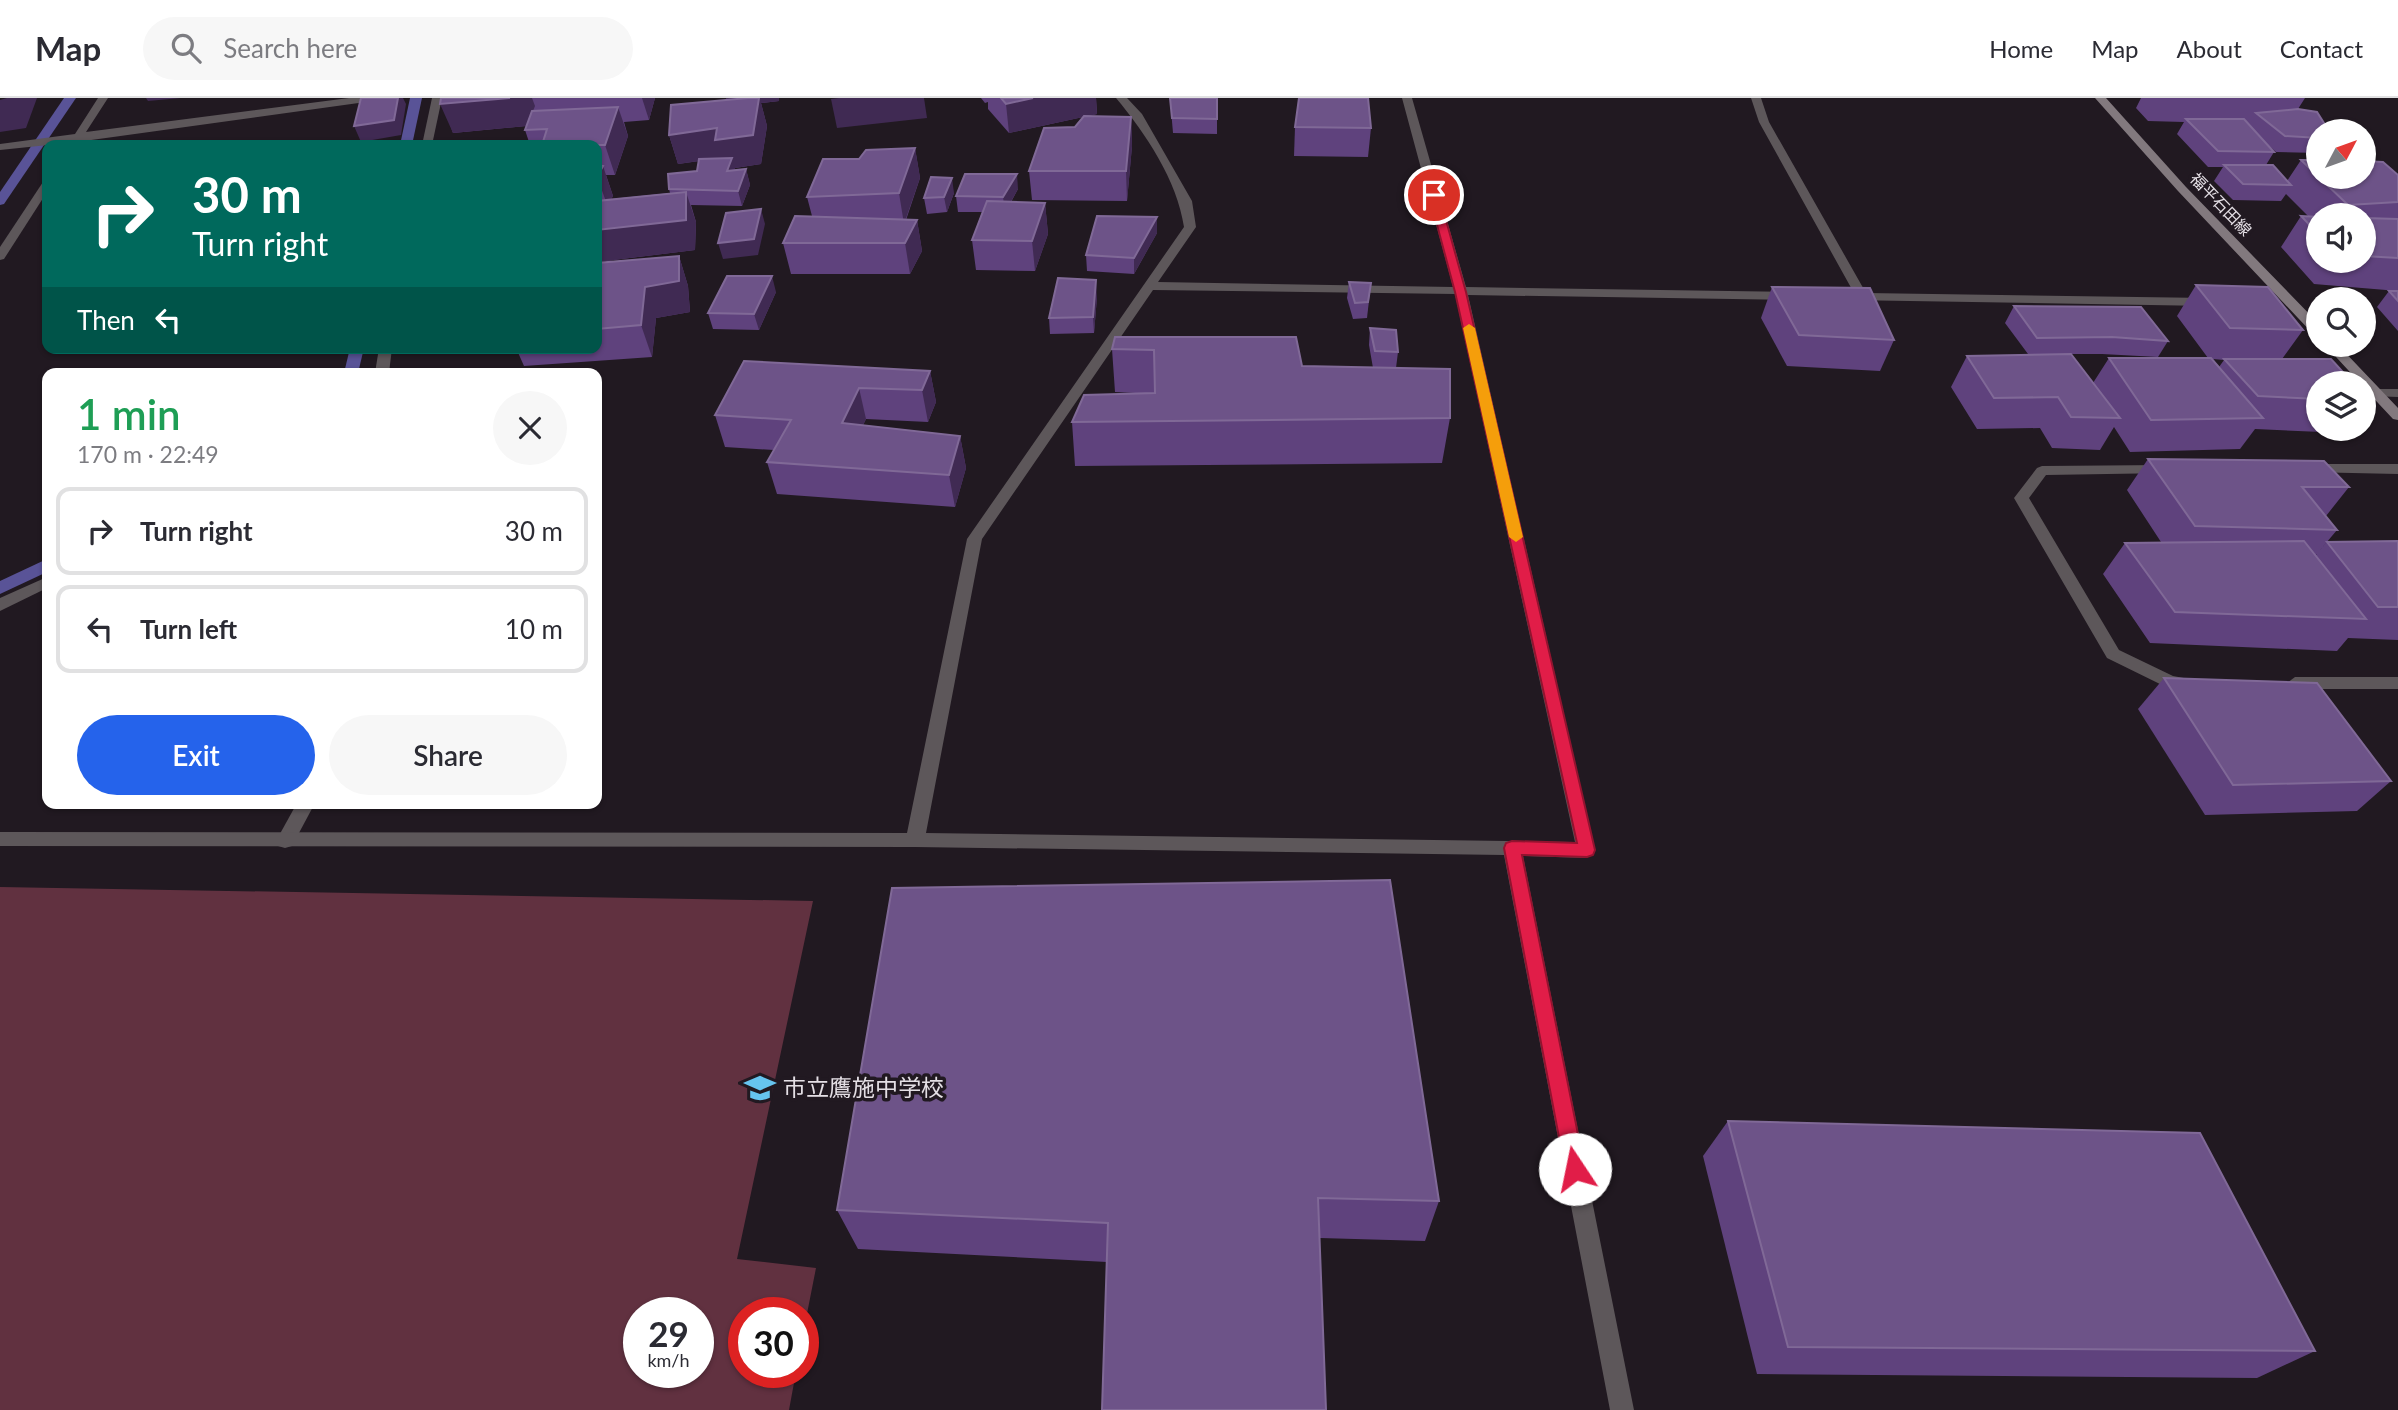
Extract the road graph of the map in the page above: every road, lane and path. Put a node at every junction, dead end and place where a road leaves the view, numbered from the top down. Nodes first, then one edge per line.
1 (103, 98) edge
2 (373, 98) edge
3 (437, 98) edge
4 (1121, 98) edge
5 (1407, 98) edge
6 (1756, 98) edge
7 (2100, 98) edge
8 (80, 135) junction
9 (47, 140) edge
10 (76, 140) edge
11 (428, 140) edge
12 (42, 141) edge
13 (0, 147) edge
14 (42, 192) edge
15 (0, 256) edge
16 (1151, 286) junction
17 (1461, 292) junction
18 (1807, 297) edge
19 (1834, 297) edge
20 (1862, 298) junction
21 (2222, 303) edge
22 (2306, 321) edge
23 (2342, 357) edge
24 (2355, 371) edge
25 (2376, 393) joint
26 (2398, 393) edge
27 (2398, 416) edge
28 (2398, 469) edge
29 (2179, 470) edge
30 (2288, 470) edge
31 (42, 584) edge
32 (0, 605) edge
33 (2197, 682) edge
34 (2277, 683) edge
35 (2398, 683) edge
36 (303, 809) edge
37 (0, 839) edge
38 (915, 840) junction
39 (285, 841) junction
40 (1512, 848) junction
41 (1622, 1410) edge

1 - 8 street
2 - 8 street
3 - 11 street
4 - 16 street
5 - 17 street
6 - 20 street
7 - 22 main road, 福平石田線
8 - 9 street
8 - 10 street
12 - 13 street
14 - 15 street
16 - 17 street
16 - 38 street
17 - 18 street
17 - 40 street
19 - 20 street
20 - 21 street
23 - 24 main road
25 - 26 street
25 - 27 main road
28 - 30 street
29 - 33 street
31 - 32 street
34 - 35 street
36 - 39 street
37 - 39 street
38 - 39 street
38 - 40 street
40 - 41 street

